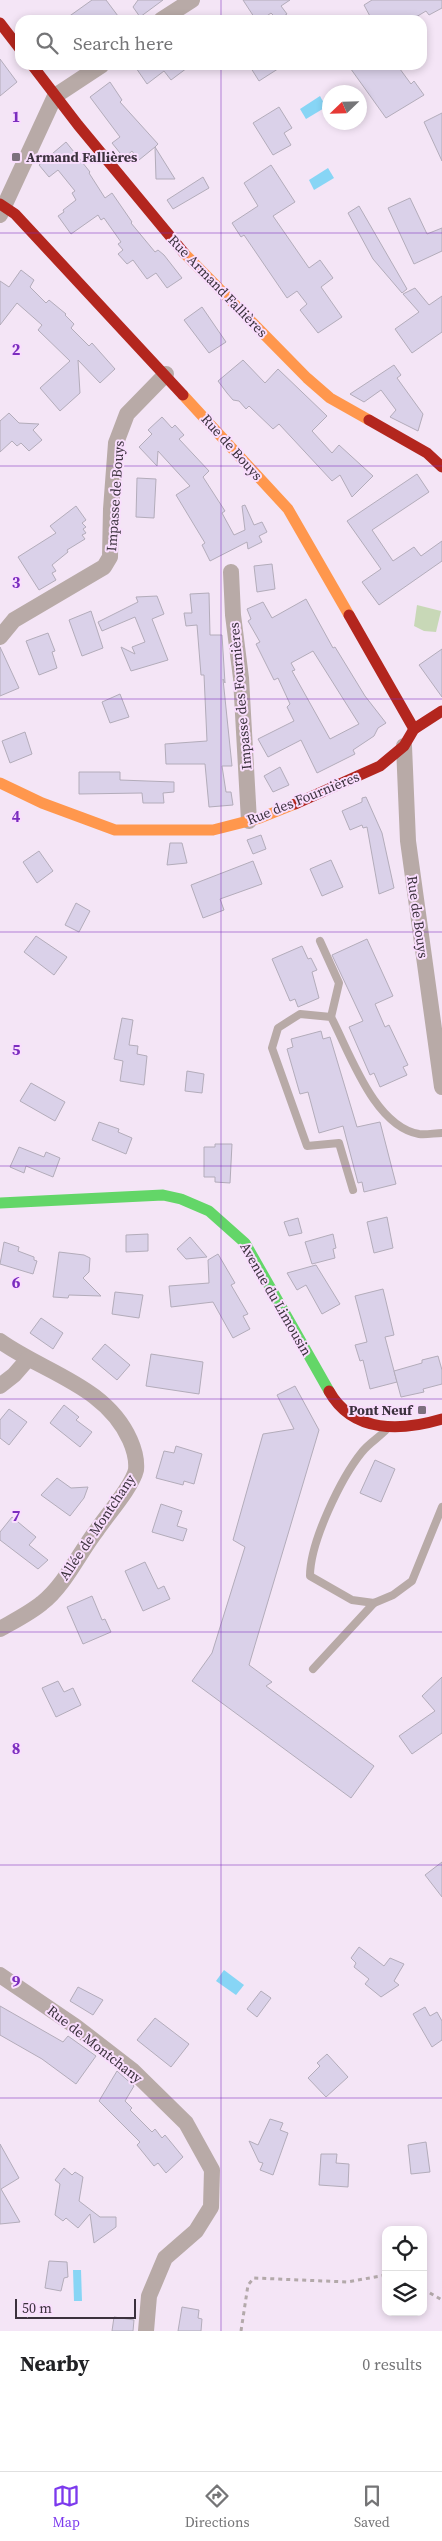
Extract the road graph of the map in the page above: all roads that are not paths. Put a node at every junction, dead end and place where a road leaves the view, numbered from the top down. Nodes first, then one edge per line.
1 (192, 0) edge
2 (170, 15) edge
3 (0, 23) edge
4 (15, 42) edge
5 (36, 70) edge
6 (95, 70) edge
7 (56, 96) junction
8 (1, 209) edge
9 (166, 374) junction
10 (442, 467) edge
11 (231, 572) dead end
12 (0, 637) edge
13 (442, 711) edge
14 (414, 729) junction
15 (404, 746) junction
16 (0, 783) edge
17 (249, 821) junction
18 (320, 941) dead end
19 (332, 1017) junction
20 (442, 1087) edge
21 (442, 1133) edge
22 (353, 1190) dead end
23 (0, 1203) edge
24 (0, 1341) edge
25 (28, 1359) junction
26 (0, 1386) edge
27 (442, 1419) edge
28 (388, 1429) junction
29 (442, 1506) edge
30 (374, 1603) junction
31 (0, 1629) edge
32 (313, 1669) dead end
33 (0, 1975) edge
34 (146, 2331) edge

1 - 2 street
3 - 4 street
5 - 7 street, Rue Armand Fallières
6 - 7 street
7 - 8 street
7 - 10 street, Rue Armand Fallières
8 - 9 street, Rue de Bouys
9 - 12 street, Impasse de Bouys
9 - 14 street, Rue de Bouys
11 - 17 street, Impasse des Fournières
13 - 14 street, Rue des Fournières
14 - 15 street, Rue des Fournières
15 - 17 street, Rue des Fournières
15 - 20 street, Rue de Bouys
16 - 17 street, Rue des Fournières
18 - 19 lane
19 - 21 lane
19 - 22 lane
23 - 28 street, Avenue du Limousin
24 - 25 street, Allée de Montchany
25 - 26 street
25 - 31 street, Allée de Montchany
27 - 28 street, Avenue du Limousin
28 - 30 lane
29 - 30 lane
30 - 32 lane
33 - 34 street, Rue de Montchany

